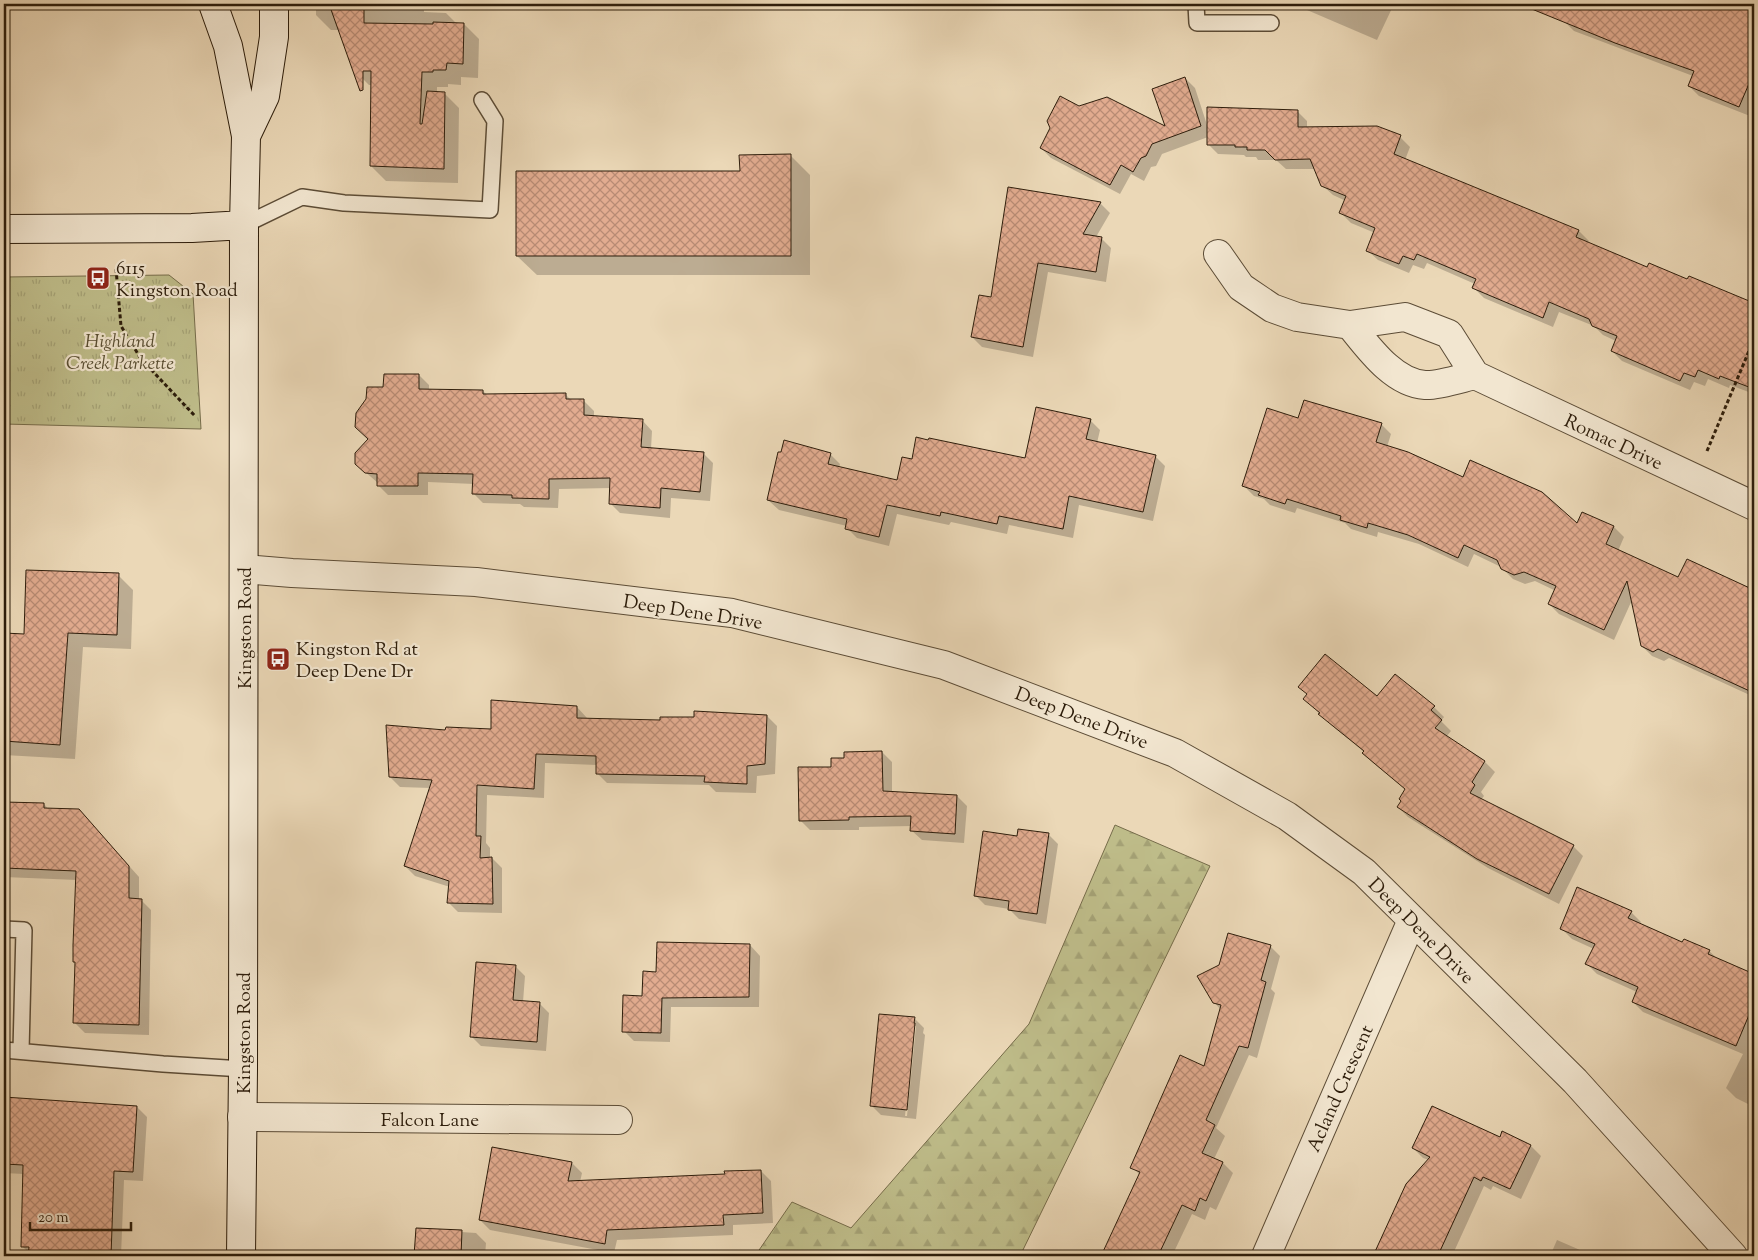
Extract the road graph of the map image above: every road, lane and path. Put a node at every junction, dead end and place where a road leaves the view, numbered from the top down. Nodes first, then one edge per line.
1 (213, 4) edge
2 (274, 4) edge
3 (1196, 4) edge
4 (1271, 23) dead end
5 (482, 100) dead end
6 (246, 136) junction
7 (244, 225) junction
8 (4, 229) edge
9 (1218, 254) dead end
10 (116, 269) dead end
11 (1350, 325) junction
12 (1754, 339) edge
13 (1475, 375) junction
14 (195, 416) dead end
15 (1713, 437) dead end
16 (1754, 506) edge
17 (244, 569) junction
18 (1412, 920) junction
19 (4, 929) edge
20 (4, 1050) edge
21 (21, 1051) junction
22 (243, 1068) junction
23 (242, 1117) junction
24 (618, 1120) dead end
25 (241, 1256) edge
26 (1266, 1256) edge
27 (1733, 1256) edge

1 - 6 street, Kingston Road
2 - 6 street
3 - 4 lane
5 - 7 lane
6 - 7 street, Kingston Road
7 - 8 street
7 - 17 street, Kingston Road
9 - 11 street
10 - 14 path
11 - 13 street
11 - 13 street
12 - 15 path
13 - 16 street, Romac Drive
17 - 18 street, Deep Dene Drive
17 - 22 street, Kingston Road
18 - 26 street, Acland Crescent
18 - 27 street, Deep Dene Drive
19 - 21 lane
20 - 21 lane
21 - 22 lane
22 - 23 street, Kingston Road
23 - 24 street, Falcon Lane
23 - 25 street, Kingston Road

